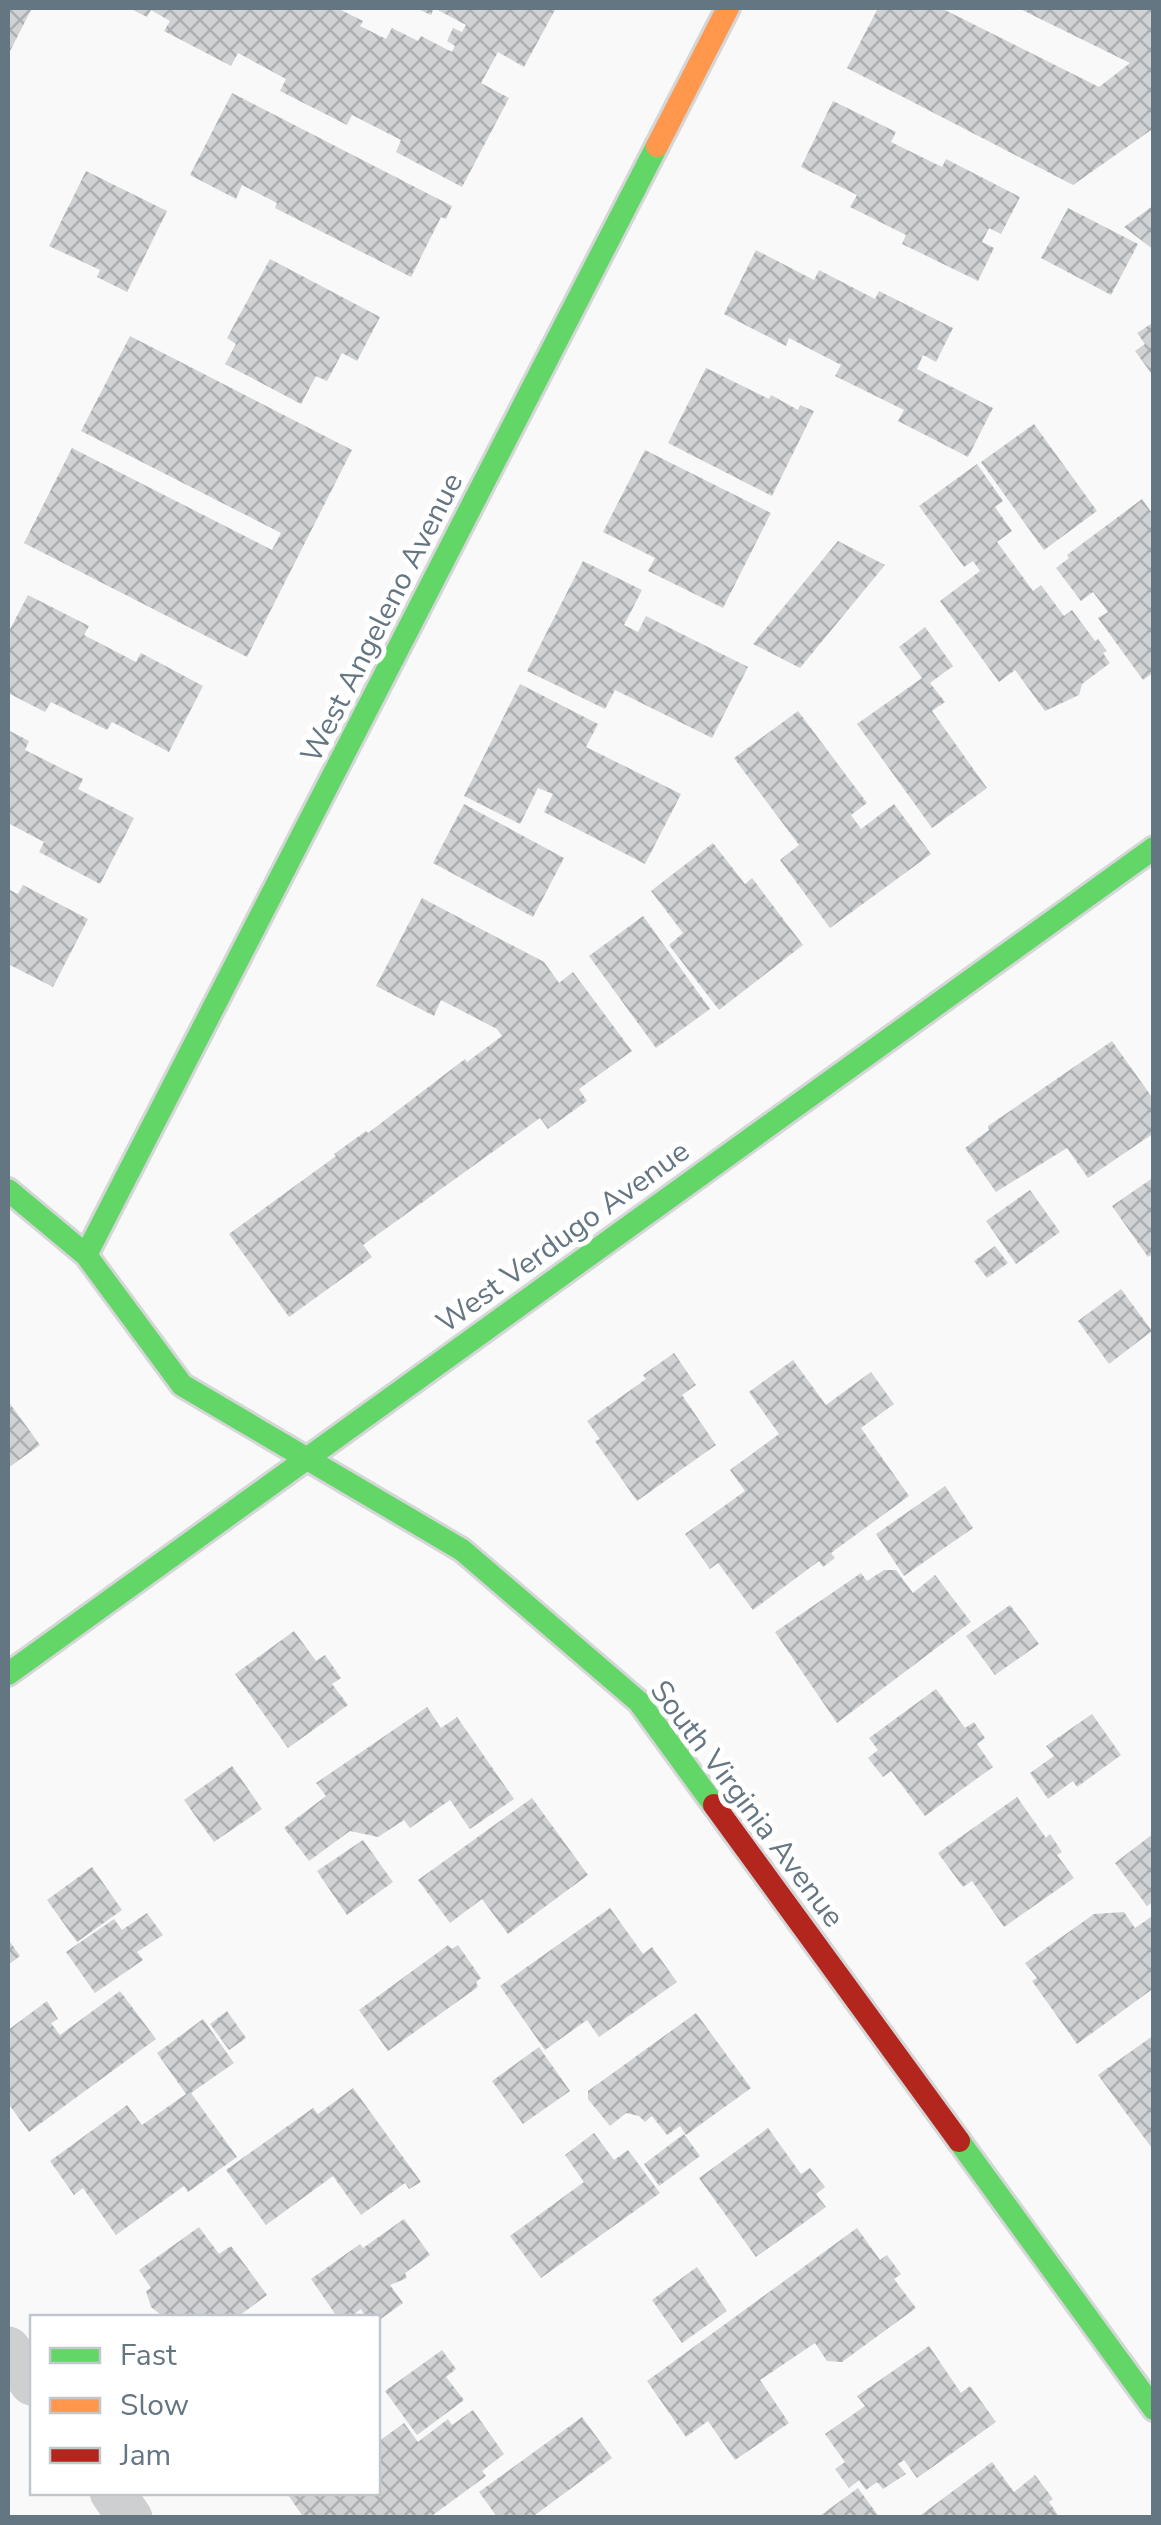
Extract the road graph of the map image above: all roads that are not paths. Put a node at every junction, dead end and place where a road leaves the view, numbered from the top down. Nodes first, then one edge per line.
1 (728, 8) edge
2 (1154, 848) edge
3 (8, 1190) edge
4 (86, 1256) junction
5 (306, 1457) junction
6 (8, 1674) edge
7 (8, 2349) edge
8 (30, 2380) edge
9 (1154, 2409) edge
10 (114, 2495) edge
11 (130, 2518) edge

1 - 4 street, West Angeleno Avenue
2 - 5 street, West Verdugo Avenue
3 - 4 street, South Virginia Avenue
4 - 5 street, South Virginia Avenue
5 - 6 street, West Verdugo Avenue
5 - 9 street, South Virginia Avenue
7 - 8 street
10 - 11 street

